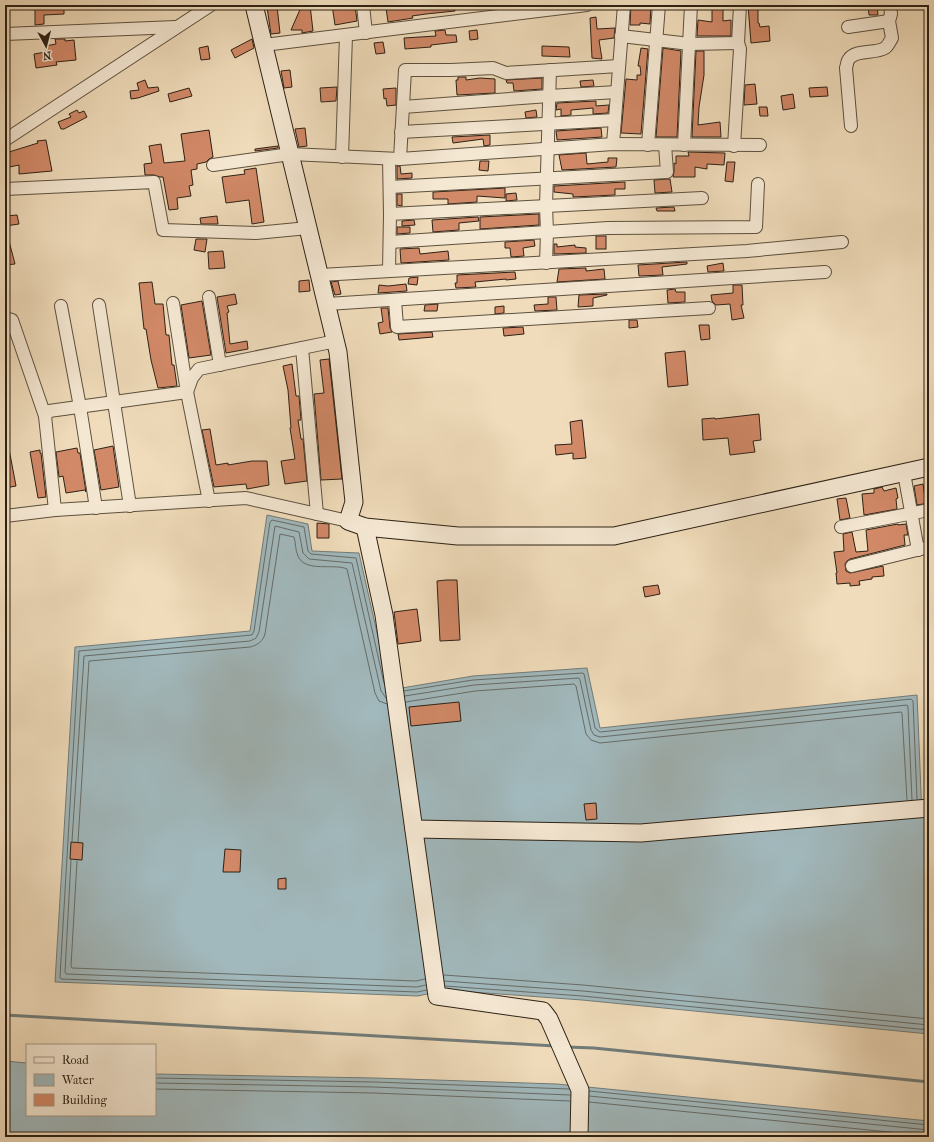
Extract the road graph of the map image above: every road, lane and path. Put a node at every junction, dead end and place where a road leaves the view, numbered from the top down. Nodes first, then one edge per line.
1 (211, 5) edge
2 (254, 5) edge
3 (363, 5) edge
4 (587, 5) edge
5 (624, 5) edge
6 (659, 5) edge
7 (691, 5) edge
8 (740, 5) edge
9 (890, 5) edge
10 (547, 7) edge
11 (889, 21) junction
12 (177, 27) junction
13 (848, 27) dead end
14 (366, 33) junction
15 (5, 34) edge
16 (346, 35) junction
17 (621, 36) junction
18 (656, 39) junction
19 (738, 43) junction
20 (690, 44) junction
21 (264, 45) junction
22 (619, 66) junction
23 (550, 70) junction
24 (617, 92) junction
25 (549, 96) junction
26 (403, 107) junction
27 (615, 120) junction
28 (548, 123) junction
29 (851, 126) dead end
30 (401, 132) junction
31 (5, 140) edge
32 (613, 144) junction
33 (648, 145) junction
34 (665, 145) junction
35 (684, 145) junction
36 (734, 146) junction
37 (760, 146) dead end
38 (547, 150) junction
39 (290, 154) junction
40 (342, 157) junction
41 (394, 159) junction
42 (213, 165) dead end
43 (547, 178) junction
44 (758, 184) dead end
45 (390, 187) junction
46 (5, 189) edge
47 (702, 198) dead end
48 (546, 206) junction
49 (390, 214) junction
50 (308, 228) junction
51 (547, 232) junction
52 (390, 242) junction
53 (842, 242) dead end
54 (546, 263) junction
55 (390, 271) junction
56 (825, 272) dead end
57 (320, 275) junction
58 (209, 297) dead end
59 (395, 300) junction
60 (173, 304) dead end
61 (327, 304) junction
62 (99, 305) dead end
63 (61, 306) dead end
64 (709, 308) dead end
65 (5, 318) edge
66 (336, 341) junction
67 (302, 348) junction
68 (220, 365) junction
69 (187, 392) junction
70 (114, 402) junction
71 (80, 406) junction
72 (45, 416) junction
73 (929, 467) edge
74 (904, 473) junction
75 (209, 500) junction
76 (130, 506) junction
77 (96, 508) junction
78 (56, 510) junction
79 (929, 510) edge
80 (317, 514) junction
81 (912, 514) junction
82 (5, 516) edge
83 (348, 521) junction
84 (365, 527) junction
85 (841, 527) dead end
86 (924, 549) edge
87 (852, 566) dead end
88 (929, 808) edge
89 (414, 829) junction
90 (579, 1137) edge

1 - 12 street
2 - 21 street
3 - 14 street
4 - 10 street
5 - 17 street
6 - 18 street
7 - 20 street
8 - 19 street
9 - 11 street
10 - 14 street
11 - 13 street
11 - 29 street
12 - 15 street
12 - 31 street
14 - 16 street
16 - 21 street
16 - 40 street
17 - 18 street
17 - 22 street
18 - 20 street
18 - 33 street
19 - 20 street
19 - 36 street
20 - 35 street
21 - 39 street
22 - 23 street
22 - 24 street
23 - 25 street
23 - 26 street
24 - 25 street
24 - 27 street
25 - 26 street
25 - 28 street
26 - 30 street
27 - 28 street
27 - 32 street
28 - 30 street
28 - 38 street
30 - 41 street
32 - 33 street
32 - 38 street
33 - 34 street
34 - 35 street
34 - 43 street
35 - 36 street
36 - 37 street
38 - 41 street
38 - 43 street
39 - 40 street
39 - 42 street
39 - 50 street
40 - 41 street
41 - 45 street
43 - 45 street
43 - 48 street
44 - 51 street
45 - 49 street
46 - 50 street
47 - 48 street
48 - 49 street
48 - 51 street
49 - 52 street
50 - 57 street
51 - 52 street
51 - 54 street
52 - 55 street
53 - 54 street
54 - 55 street
55 - 57 street
56 - 59 street
57 - 61 street
58 - 68 street
59 - 61 street
59 - 64 street
60 - 69 street
61 - 66 street
62 - 70 street
63 - 71 street
65 - 72 street
66 - 67 street
66 - 83 street
67 - 68 street
67 - 80 street
68 - 69 street
69 - 70 street
69 - 75 street
70 - 71 street
70 - 76 street
71 - 72 street
71 - 77 street
72 - 78 street
73 - 74 street
74 - 81 street
74 - 84 street
75 - 76 street
75 - 80 street
76 - 77 street
77 - 78 street
78 - 82 street
79 - 81 street
80 - 83 street
81 - 85 street
81 - 86 street
83 - 84 street
84 - 89 street
86 - 87 street
88 - 89 street
89 - 90 street

